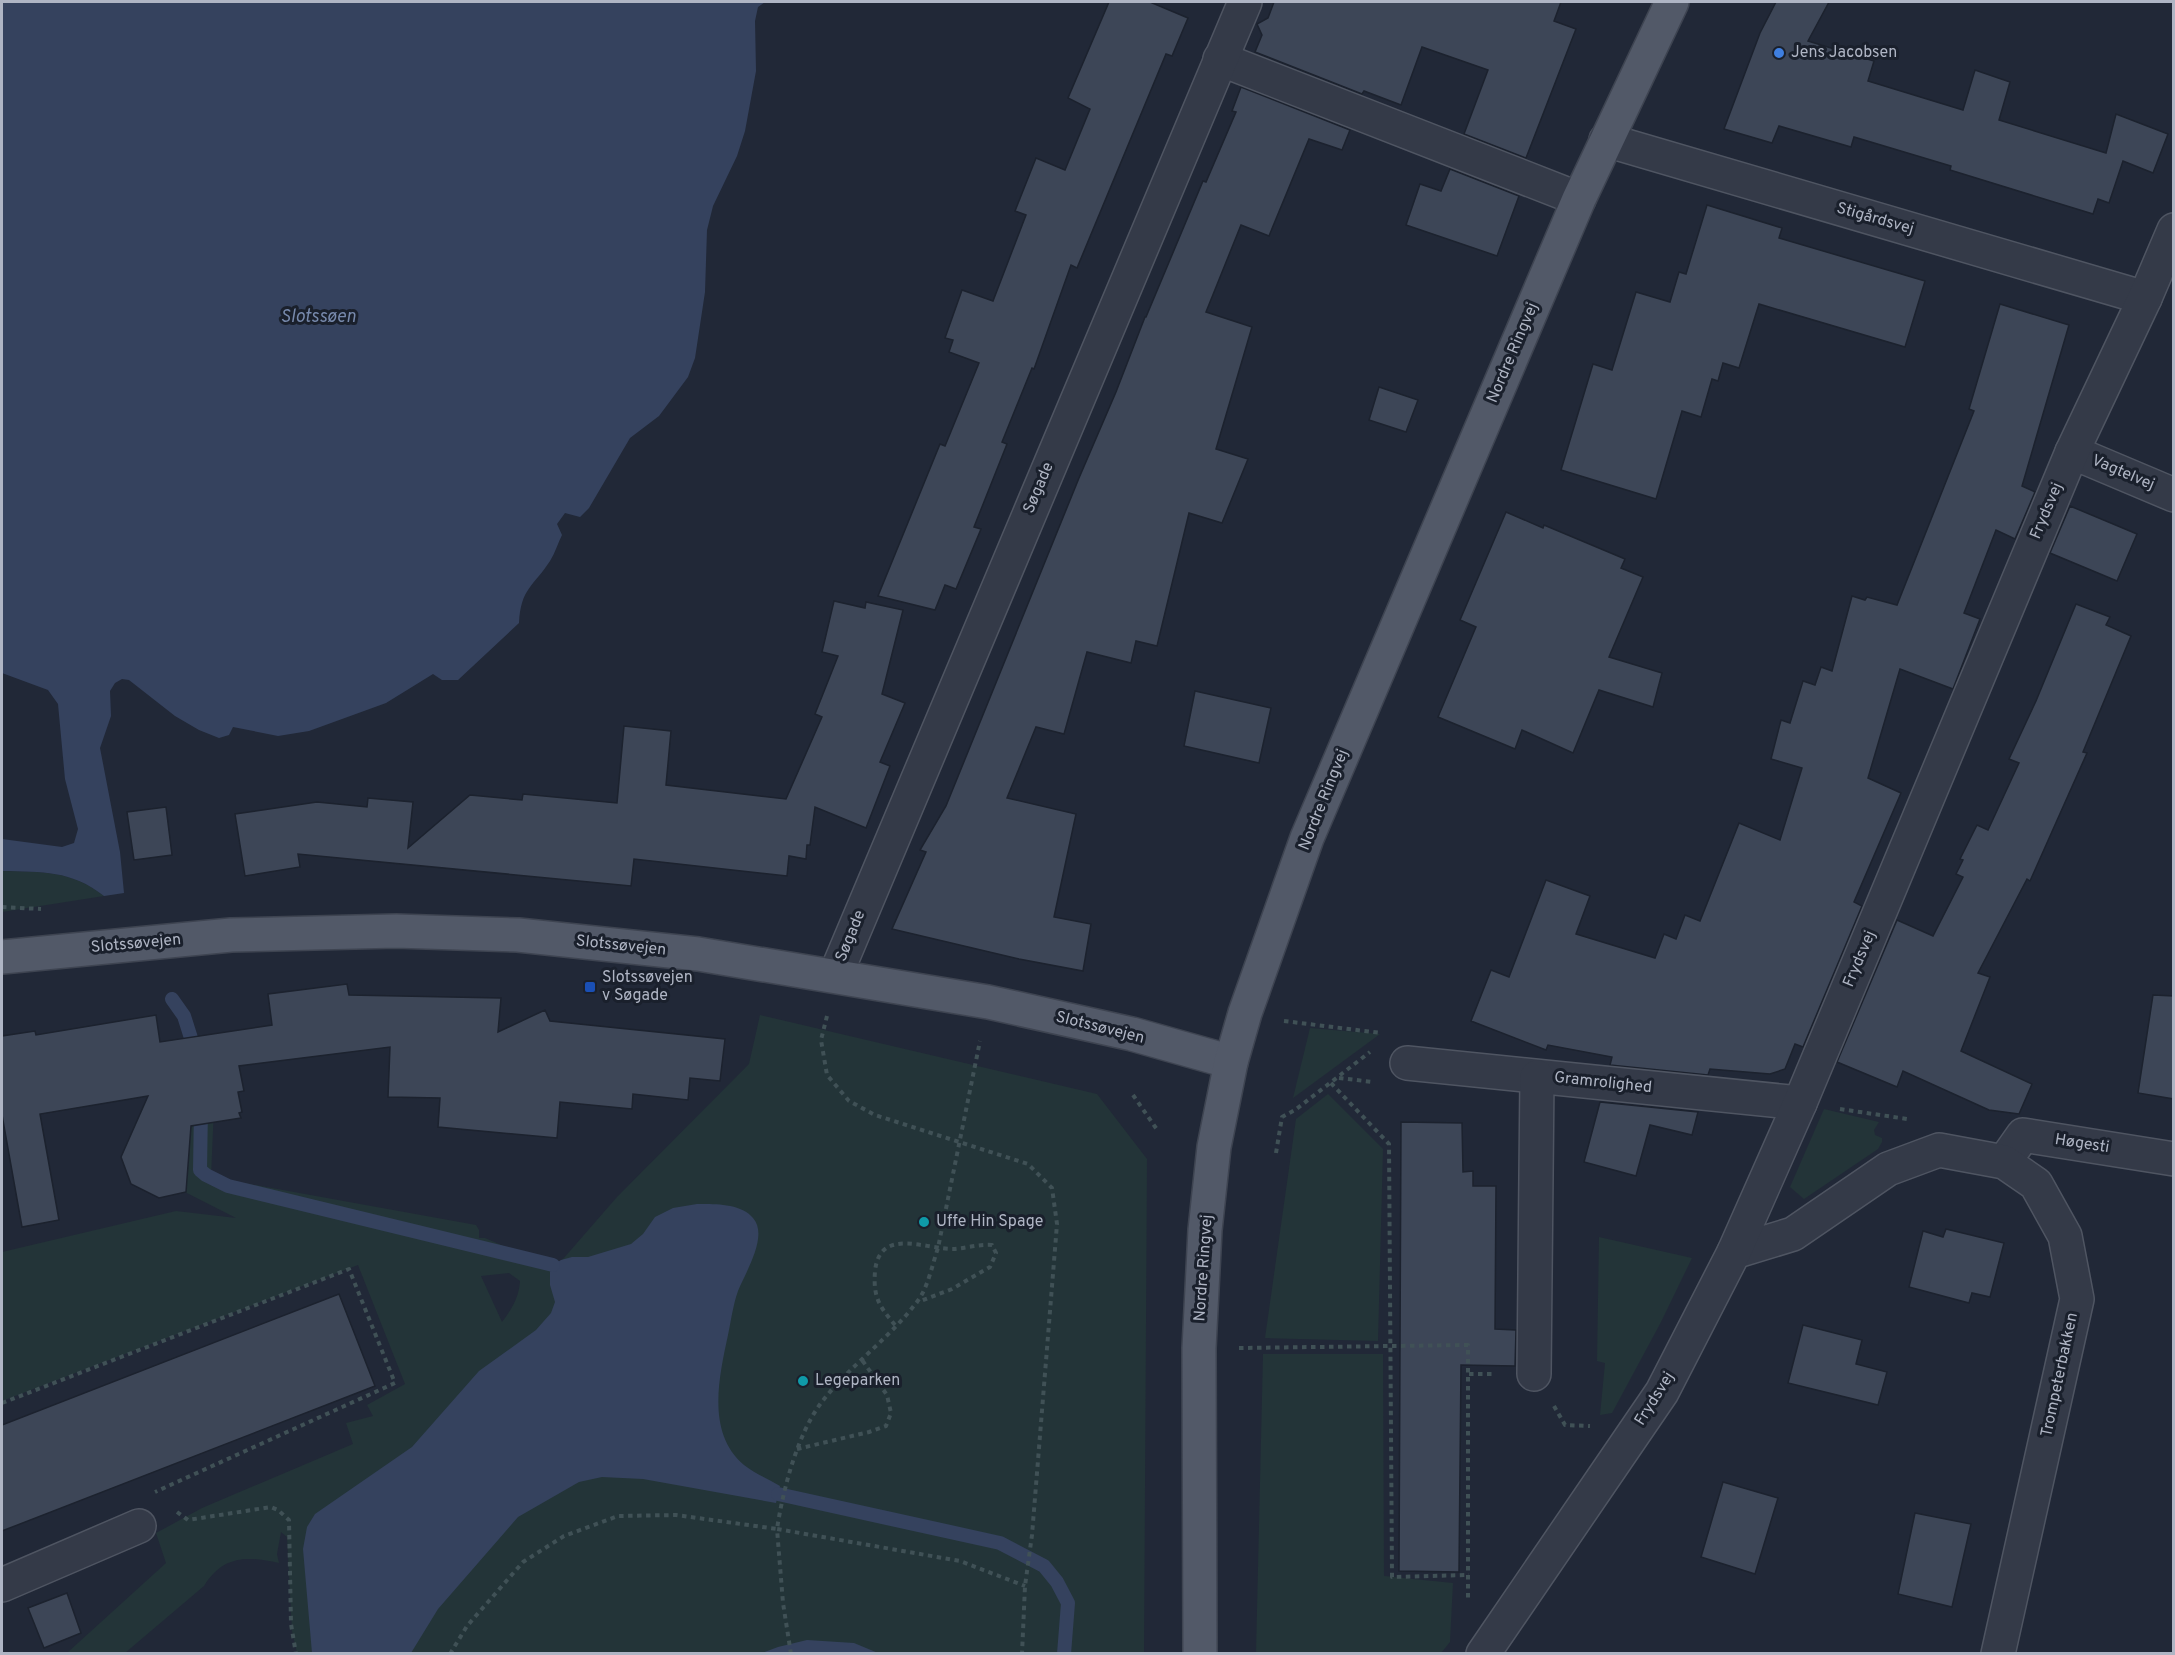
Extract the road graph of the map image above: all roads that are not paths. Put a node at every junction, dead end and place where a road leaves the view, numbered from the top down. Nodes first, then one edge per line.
1 (1245, 2) edge
2 (1672, 2) edge
3 (1220, 59) junction
4 (1605, 140) junction
5 (1579, 199) junction
6 (2174, 230) edge
7 (2145, 298) junction
8 (2072, 452) junction
9 (2174, 495) edge
10 (2, 957) edge
11 (835, 976) junction
12 (1231, 1062) junction
13 (1407, 1063) dead end
14 (1537, 1077) junction
15 (1800, 1103) junction
16 (2174, 1159) edge
17 (2004, 1162) junction
18 (1734, 1252) junction
19 (1534, 1374) road end
20 (139, 1526) road end
21 (2, 1585) edge
22 (1200, 1653) edge
23 (1483, 1653) edge
24 (1998, 1653) edge

1 - 3 street, Søgade
2 - 4 main road, Nordre Ringvej
3 - 5 street
3 - 11 street, Søgade
4 - 5 main road, Nordre Ringvej
4 - 7 street, Stigårdsvej
5 - 12 main road, Nordre Ringvej
6 - 7 street, Frydsvej
7 - 8 street, Frydsvej
8 - 9 street, Vagtelvej
8 - 15 street, Frydsvej
10 - 11 main road, Slotssøvejen
11 - 12 main road, Slotssøvejen
12 - 22 main road, Nordre Ringvej
13 - 14 street, Gramrolighed
14 - 15 street, Gramrolighed
14 - 19 street
15 - 18 street, Frydsvej
16 - 17 street, Høgesti
17 - 18 street, Trompeterbakken
17 - 24 street, Trompeterbakken
18 - 23 street, Frydsvej
20 - 21 street

